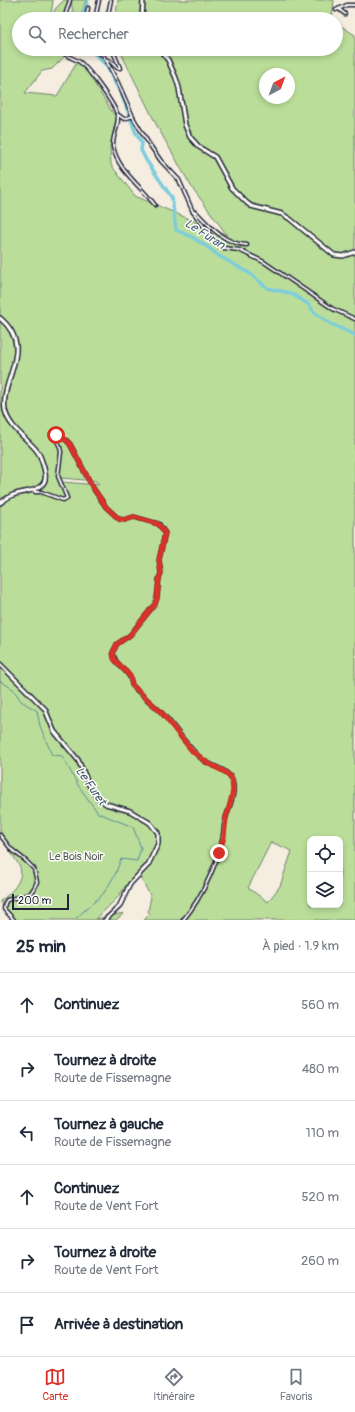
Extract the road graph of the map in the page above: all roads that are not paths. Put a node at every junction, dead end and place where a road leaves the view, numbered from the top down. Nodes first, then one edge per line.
1 (70, 0) edge
2 (99, 0) edge
3 (111, 0) edge
4 (144, 0) edge
5 (355, 5) edge
6 (88, 8) dead end
7 (66, 12) edge
8 (87, 12) edge
9 (96, 12) edge
10 (108, 12) edge
11 (143, 12) edge
12 (342, 12) edge
13 (68, 56) edge
14 (104, 56) edge
15 (115, 56) edge
16 (165, 56) edge
17 (107, 60) junction
18 (117, 114) junction
19 (133, 117) junction
20 (155, 205) dead end
21 (194, 212) junction
22 (248, 245) dead end
23 (355, 252) edge
24 (0, 318) edge
25 (355, 319) edge
26 (34, 490) junction
27 (0, 503) edge
28 (0, 664) edge
29 (0, 835) edge
30 (14, 920) edge
31 (104, 920) edge
32 (183, 920) edge

1 - 7 street
2 - 9 street
3 - 10 street
4 - 11 main road
5 - 12 street
6 - 8 street
13 - 18 street
14 - 17 street
15 - 17 street
16 - 23 main road
17 - 19 street
18 - 19 street
18 - 20 street
19 - 21 street
21 - 22 street
21 - 25 street
24 - 26 main road
26 - 27 main road
26 - 32 street
28 - 31 main road
29 - 30 street

